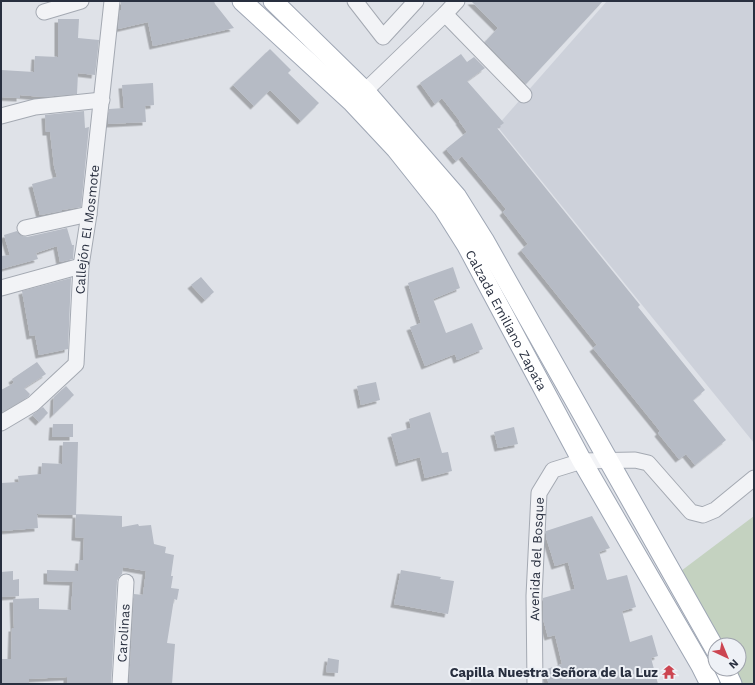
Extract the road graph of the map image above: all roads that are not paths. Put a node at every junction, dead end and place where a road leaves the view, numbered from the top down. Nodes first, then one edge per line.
1 (81, 1) edge
2 (112, 1) edge
3 (242, 1) edge
4 (273, 1) edge
5 (355, 1) edge
6 (416, 1) edge
7 (457, 1) edge
8 (44, 12) dead end
9 (445, 14) junction
10 (365, 91) junction
11 (524, 95) dead end
12 (102, 100) junction
13 (1, 116) edge
14 (89, 214) junction
15 (25, 228) dead end
16 (81, 266) junction
17 (1, 288) edge
18 (1, 422) edge
19 (608, 459) junction
20 (582, 461) junction
21 (754, 478) edge
22 (126, 582) dead end
23 (708, 637) edge
24 (120, 684) edge
25 (535, 684) edge
26 (710, 684) edge

1 - 8 street
2 - 12 street, Callejón El Mosmote
3 - 20 main road, Calzada Emiliano Zapata
4 - 10 main road, Calzada Emiliano Zapata
5 - 6 street
7 - 9 street
9 - 10 street
9 - 11 street
10 - 19 main road, Calzada Emiliano Zapata
12 - 13 street
12 - 14 street, Callejón El Mosmote
14 - 15 street
14 - 16 street, Callejón El Mosmote
16 - 17 street
16 - 18 street, Callejón El Mosmote
19 - 20 street, Avenida del Bosque
19 - 21 street, Avenida del Bosque
19 - 23 main road, Calzada Emiliano Zapata
20 - 25 street, Avenida del Bosque
20 - 26 main road, Calzada Emiliano Zapata
22 - 24 street, Carolinas

